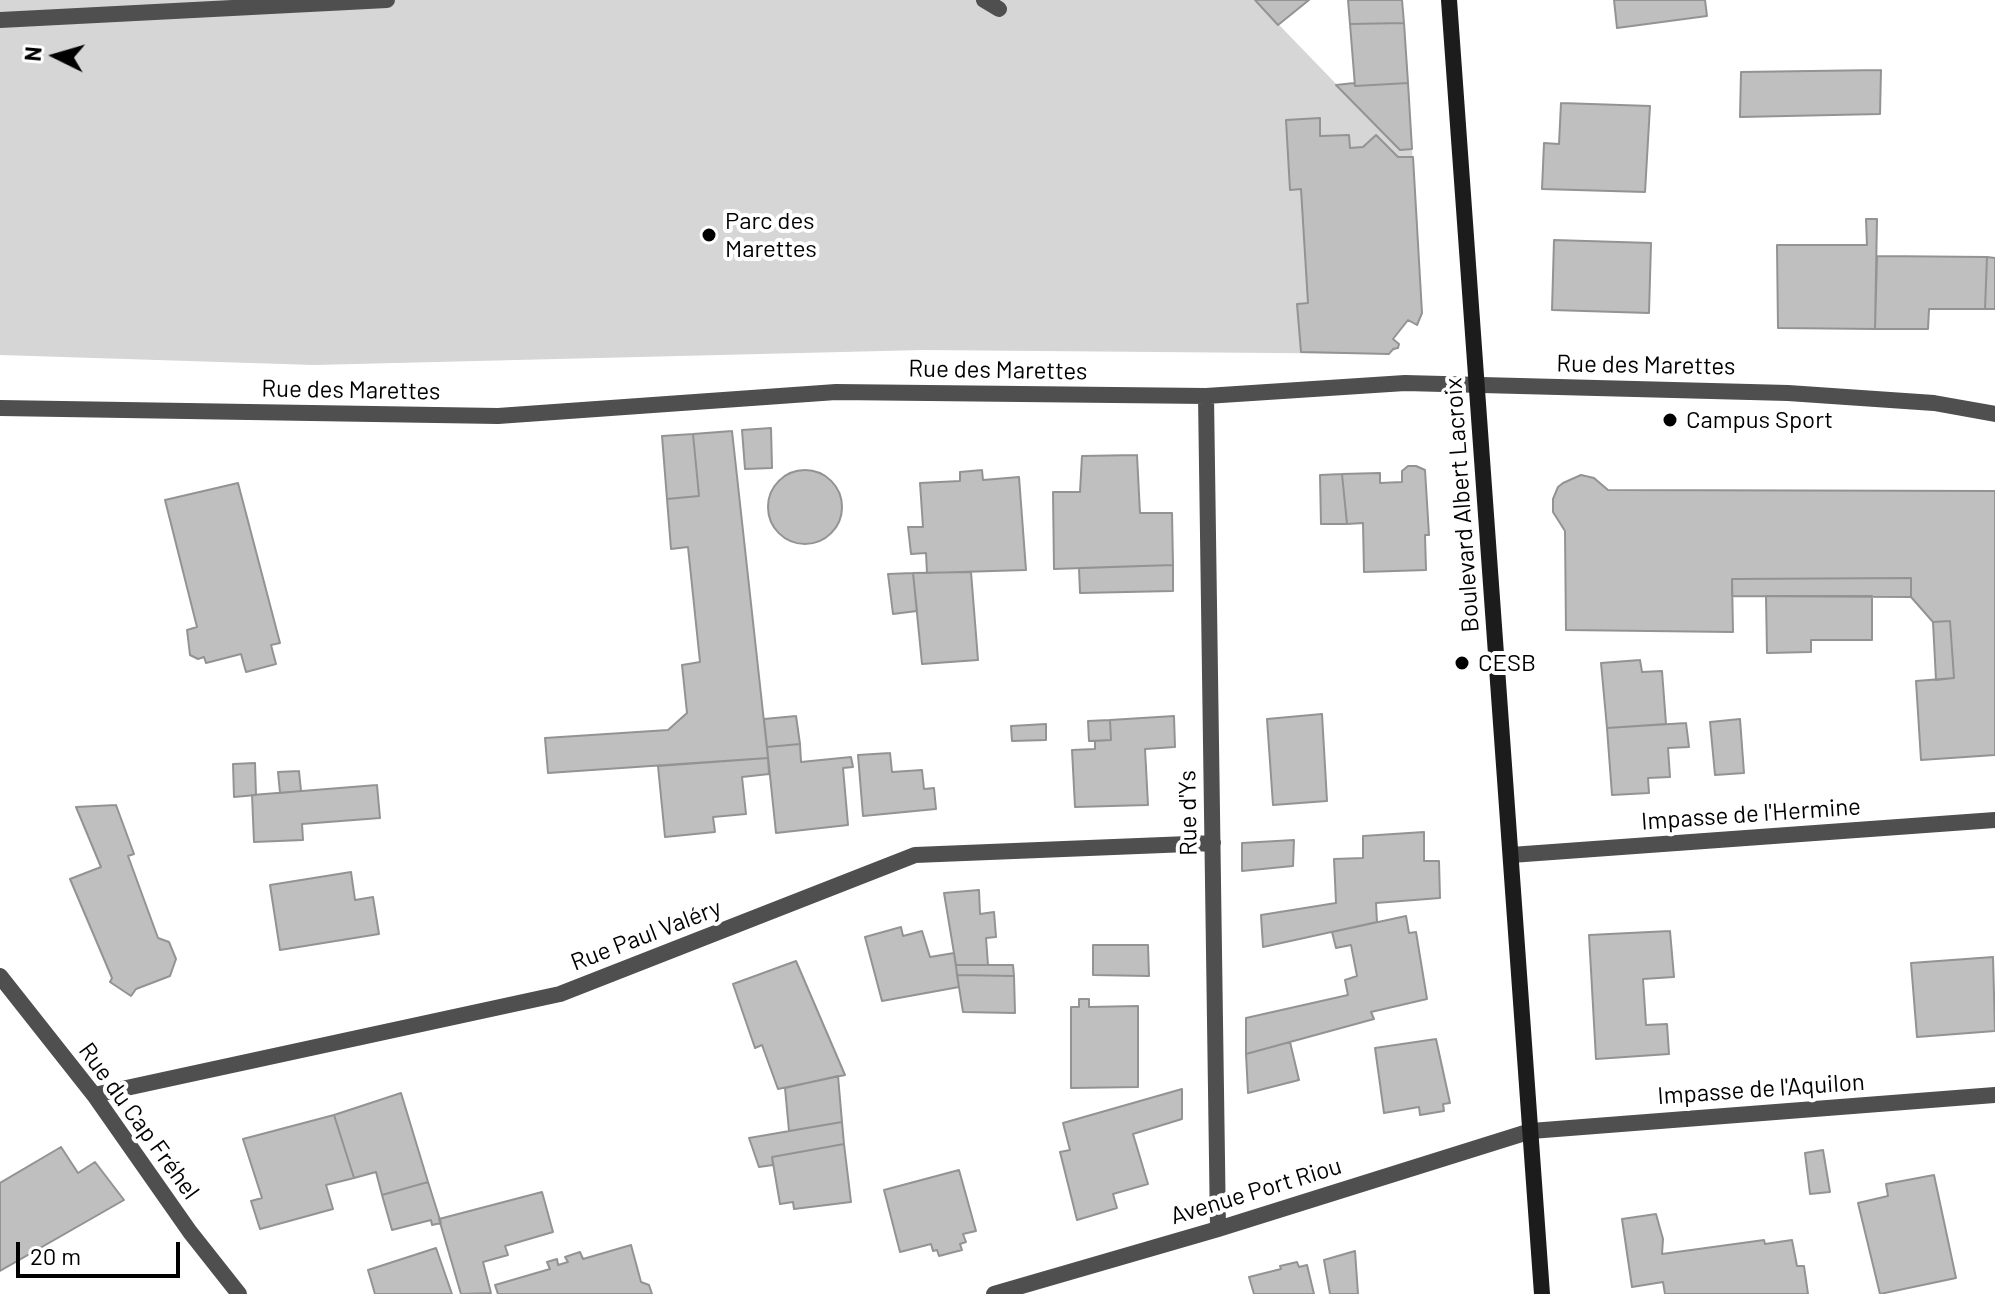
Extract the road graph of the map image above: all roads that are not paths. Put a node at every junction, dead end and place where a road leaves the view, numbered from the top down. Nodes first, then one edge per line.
1 (387, 0) edge
2 (984, 0) edge
3 (1449, 0) edge
4 (999, 9) dead end
5 (0, 20) edge
6 (1477, 384) junction
7 (1206, 396) junction
8 (0, 408) edge
9 (1995, 414) edge
10 (1995, 820) edge
11 (1213, 843) junction
12 (1511, 855) junction
13 (0, 976) edge
14 (94, 1095) junction
15 (1995, 1095) edge
16 (1531, 1131) junction
17 (1218, 1229) junction
18 (239, 1294) edge
19 (994, 1294) edge
20 (1542, 1294) edge

1 - 5 street
2 - 4 street
3 - 6 street, Boulevard Albert Lacroix
6 - 7 street, Rue des Marettes
6 - 9 street, Rue des Marettes
6 - 12 street, Boulevard Albert Lacroix
7 - 8 street, Rue des Marettes
7 - 11 street, Rue d'Ys
10 - 12 street, Impasse de l'Hermine
11 - 14 street, Rue Paul Valéry
11 - 17 street, Rue d'Ys
12 - 16 street, Boulevard Albert Lacroix
13 - 14 street, Rue du Cap Fréhel
14 - 18 street, Rue du Cap Fréhel
15 - 16 street, Impasse de l'Aquilon
16 - 17 street, Avenue Port Riou
16 - 20 street, Boulevard Albert Lacroix
17 - 19 street, Avenue Port Riou

